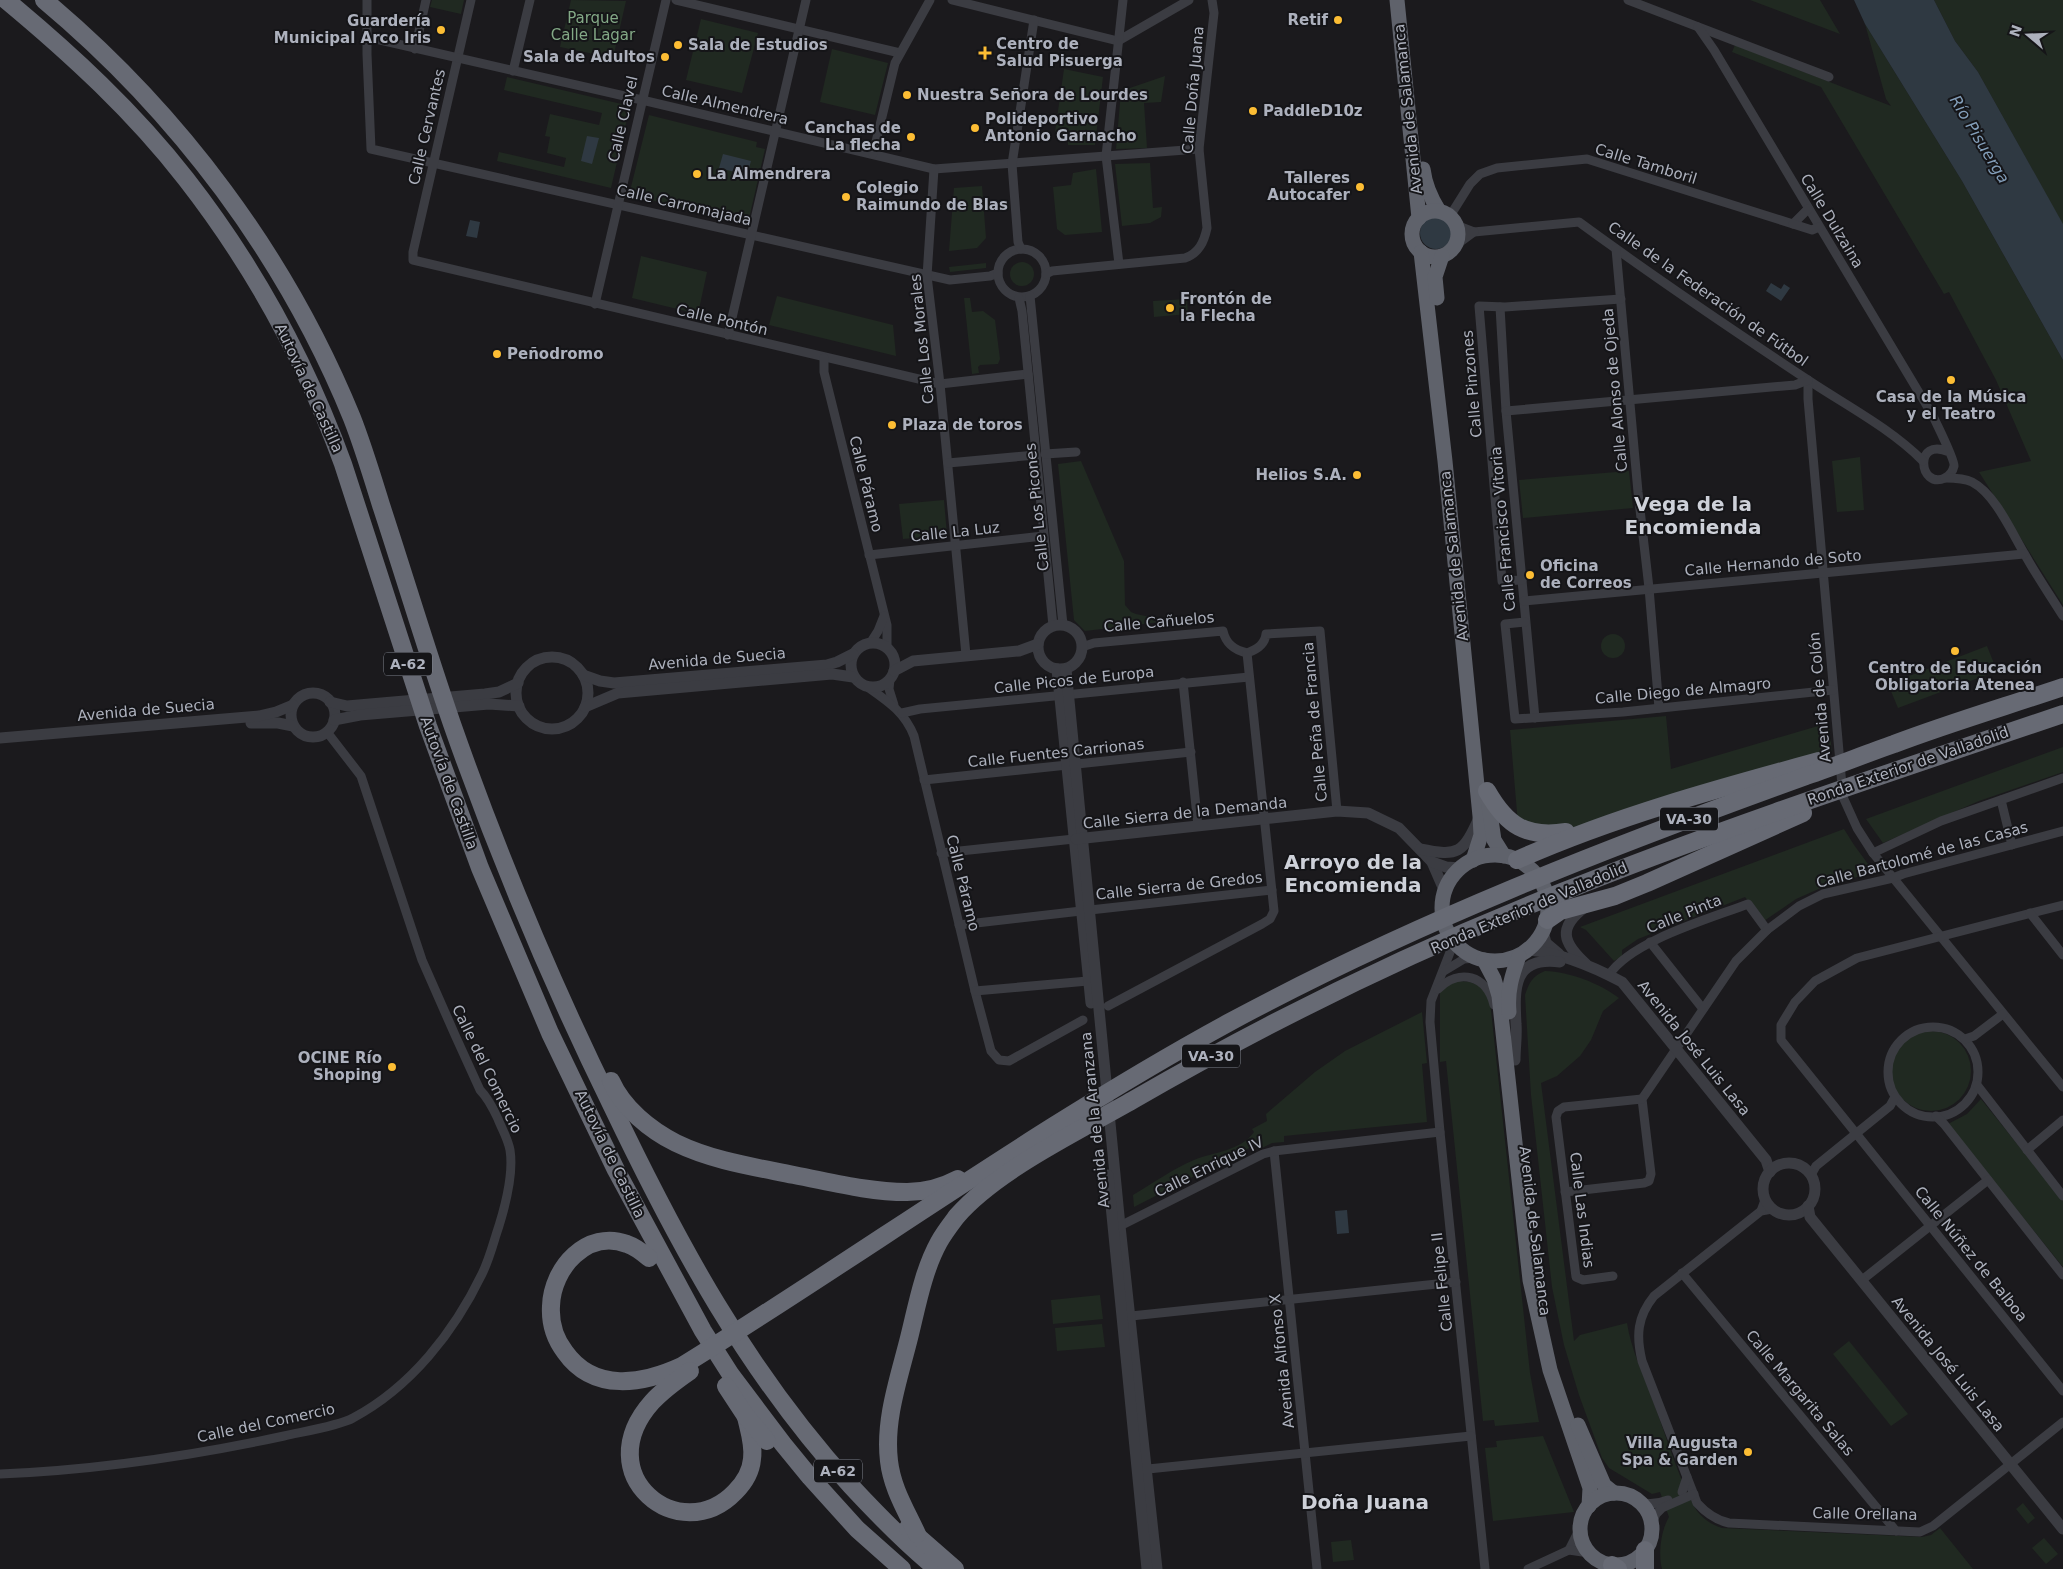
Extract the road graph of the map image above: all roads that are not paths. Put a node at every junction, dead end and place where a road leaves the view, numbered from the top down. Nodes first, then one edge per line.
1 (6, 0) edge
2 (44, 0) edge
3 (52, 0) edge
4 (367, 0) edge
5 (426, 0) edge
6 (471, 0) edge
7 (530, 0) edge
8 (666, 0) edge
9 (676, 0) edge
10 (806, 0) edge
11 (930, 0) edge
12 (952, 0) edge
13 (1123, 0) edge
14 (1189, 0) edge
15 (1212, 0) edge
16 (1397, 0) edge
17 (1406, 0) edge
18 (1628, 0) edge
19 (976, 3) edge
20 (0, 4) edge
21 (1034, 20) junction
22 (76, 27) junction
23 (1698, 27) junction
24 (799, 28) junction
25 (367, 38) junction
26 (56, 41) junction
27 (1118, 41) junction
28 (415, 49) junction
29 (900, 53) junction
30 (457, 58) junction
31 (513, 71) junction
32 (1829, 77) dead end
33 (642, 100) junction
34 (775, 131) junction
35 (1199, 149) junction
36 (873, 154) junction
37 (1106, 156) junction
38 (433, 162) junction
39 (1012, 164) junction
40 (934, 169) junction
41 (617, 204) junction
42 (1808, 209) junction
43 (1448, 217) junction
44 (1418, 218) junction
45 (1793, 224) junction
46 (1819, 227) junction
47 (1474, 232) junction
48 (751, 235) junction
49 (1455, 246) junction
50 (1018, 247) junction
51 (1616, 249) junction
52 (1421, 252) junction
53 (1442, 256) junction
54 (413, 260) joint
55 (1119, 264) junction
56 (1048, 271) junction
57 (927, 276) junction
58 (995, 276) junction
59 (1030, 296) junction
60 (1019, 298) junction
61 (1621, 299) junction
62 (595, 304) junction
63 (1500, 307) junction
64 (728, 335) junction
65 (824, 358) junction
66 (1028, 374) junction
67 (1808, 380) junction
68 (940, 384) junction
69 (1630, 400) junction
70 (1506, 411) junction
71 (1940, 430) junction
72 (1909, 447) junction
73 (1931, 450) junction
74 (1076, 452) dead end
75 (1949, 452) junction
76 (1041, 455) junction
77 (1923, 461) junction
78 (948, 463) junction
79 (1954, 466) junction
80 (1945, 478) junction
81 (1964, 479) junction
82 (1043, 536) junction
83 (956, 546) junction
84 (2024, 554) junction
85 (869, 555) junction
86 (1824, 572) junction
87 (1522, 580) junction
88 (1649, 588) junction
89 (1524, 601) junction
90 (884, 616) junction
91 (2063, 616) edge
92 (1526, 622) junction
93 (1058, 626) junction
94 (870, 642) junction
95 (1081, 643) junction
96 (1038, 649) junction
97 (890, 651) junction
98 (1247, 653) junction
99 (853, 654) junction
100 (966, 655) junction
101 (913, 661) junction
102 (1061, 669) junction
103 (583, 675) junction
104 (892, 675) junction
105 (853, 677) junction
106 (1249, 677) junction
107 (1183, 682) junction
108 (518, 683) junction
109 (2063, 687) edge
110 (869, 688) junction
111 (1833, 690) junction
112 (1065, 695) junction
113 (487, 699) junction
114 (330, 702) junction
115 (293, 705) junction
116 (519, 706) junction
117 (894, 706) junction
118 (585, 707) junction
119 (382, 708) junction
120 (1659, 708) junction
121 (902, 712) junction
122 (2063, 714) edge
123 (1535, 718) junction
124 (334, 720) junction
125 (451, 721) junction
126 (293, 726) junction
127 (327, 732) junction
128 (0, 738) edge
129 (0, 746) edge
130 (1190, 752) junction
131 (1827, 764) junction
132 (1071, 765) junction
133 (2063, 778) edge
134 (924, 780) junction
135 (1487, 792) junction
136 (1831, 796) junction
137 (2001, 800) junction
138 (1337, 811) junction
139 (1480, 816) junction
140 (1264, 819) junction
141 (1198, 826) junction
142 (1591, 829) junction
143 (2063, 831) edge
144 (1078, 839) junction
145 (2012, 845) junction
146 (1420, 849) junction
147 (942, 853) junction
148 (1873, 853) junction
149 (1510, 858) junction
150 (1432, 862) junction
151 (1467, 864) junction
152 (480, 868) junction
153 (1893, 878) junction
154 (1272, 890) junction
155 (1445, 892) junction
156 (1590, 904) junction
157 (2063, 905) edge
158 (1085, 910) junction
159 (2030, 913) junction
160 (959, 925) junction
161 (1545, 925) junction
162 (1767, 930) junction
163 (1941, 938) junction
164 (1454, 942) junction
165 (1650, 942) junction
166 (1524, 953) junction
167 (2063, 954) edge
168 (1565, 958) junction
169 (1479, 959) junction
170 (1585, 966) junction
171 (1444, 971) junction
172 (1609, 975) junction
173 (1088, 981) junction
174 (975, 991) junction
175 (1434, 993) junction
176 (1108, 1006) dead end
177 (1703, 1010) junction
178 (2003, 1014) junction
179 (1083, 1020) dead end
180 (1967, 1042) junction
181 (1677, 1050) junction
182 (1101, 1060) junction
183 (1510, 1060) junction
184 (1977, 1085) junction
185 (2063, 1087) edge
186 (618, 1097) junction
187 (1642, 1099) junction
188 (1898, 1100) junction
189 (1941, 1118) junction
190 (2063, 1120) edge
191 (1440, 1132) junction
192 (1857, 1135) junction
193 (1033, 1138) junction
194 (2027, 1150) junction
195 (1274, 1151) junction
196 (1022, 1165) junction
197 (1774, 1168) junction
198 (1811, 1170) junction
199 (1988, 1180) junction
200 (1565, 1192) junction
201 (2063, 1196) edge
202 (1766, 1206) junction
203 (1806, 1212) junction
204 (1116, 1226) junction
205 (1930, 1226) junction
206 (649, 1258) junction
207 (1682, 1273) junction
208 (2063, 1274) edge
209 (1613, 1276) dead end
210 (1862, 1280) junction
211 (1456, 1282) junction
212 (1289, 1299) junction
213 (1131, 1316) junction
214 (730, 1318) junction
215 (698, 1332) junction
216 (757, 1360) junction
217 (726, 1377) junction
218 (2063, 1390) edge
219 (745, 1415) junction
220 (2063, 1422) edge
221 (1472, 1436) junction
222 (1306, 1452) junction
223 (2010, 1464) junction
224 (1148, 1469) junction
225 (0, 1474) edge
226 (1687, 1477) junction
227 (1682, 1492) junction
228 (1614, 1493) junction
229 (1694, 1495) junction
230 (1639, 1502) junction
231 (1589, 1506) junction
232 (1651, 1526) junction
233 (1580, 1528) junction
234 (2063, 1529) edge
235 (1896, 1531) junction
236 (917, 1534) junction
237 (1569, 1550) junction
238 (1645, 1550) junction
239 (1589, 1553) junction
240 (1615, 1567) edge
241 (894, 1569) edge
242 (902, 1569) edge
243 (937, 1569) edge
244 (955, 1569) edge
245 (1147, 1569) edge
246 (1158, 1569) edge
247 (1317, 1569) edge
248 (1485, 1569) edge
249 (1528, 1569) edge
250 (1645, 1569) edge

1 - 26 highway, Autovía de Castilla / A-62
2 - 22 highway, Autovía de Castilla / A-62
3 - 22 highway
4 - 25 street
5 - 28 street
6 - 30 street, Calle Cervantes
7 - 31 street
8 - 33 street, Calle Clavel
9 - 24 street
10 - 24 street
11 - 29 street
12 - 19 street
13 - 27 street
14 - 27 street
15 - 35 street, Calle Doña Juana
16 - 44 highway, Avenida de Salamanca
17 - 43 highway, Avenida de Salamanca
18 - 23 street
19 - 21 street
20 - 26 highway
21 - 27 street
21 - 39 street
22 - 125 highway, Autovía de Castilla / A-62
23 - 32 street
23 - 42 street, Calle Dulzaina
24 - 29 street
24 - 34 street
25 - 28 street, Calle Almendrera
25 - 38 street, Calle Carromajada
26 - 152 highway, Autovía de Castilla / A-62
27 - 37 street
28 - 30 street, Calle Almendrera
29 - 36 street
30 - 31 street, Calle Almendrera
30 - 38 street, Calle Cervantes
31 - 33 street, Calle Almendrera
33 - 34 street, Calle Almendrera
33 - 41 street, Calle Clavel
34 - 36 street, Calle Almendrera
34 - 48 street
35 - 37 street, Calle Almendrera
35 - 55 street, Calle Doña Juana
36 - 40 street, Calle Almendrera
37 - 39 street, Calle Almendrera
37 - 55 street
38 - 41 street, Calle Carromajada
38 - 54 street, Calle Cervantes
39 - 40 street, Calle Almendrera
39 - 50 street
40 - 57 street, Calle Los Morales
41 - 48 street, Calle Carromajada
41 - 62 street, Calle Clavel
42 - 45 street
42 - 46 street, Calle Dulzaina
43 - 44 highway
43 - 45 street, Calle Tamboril
43 - 47 street, Calle de la Federación de Fútbol
43 - 49 highway
44 - 52 highway
45 - 46 street, Calle Tamboril
46 - 71 street, Calle Dulzaina
47 - 49 street
47 - 51 street, Calle de la Federación de Fútbol
48 - 57 street, Calle Carromajada
48 - 64 street
49 - 53 highway
50 - 56 street
50 - 58 street
51 - 61 street, Calle Alonso de Ojeda
51 - 67 street, Calle de la Federación de Fútbol
52 - 53 highway
52 - 139 highway, Avenida de Salamanca
53 - 135 highway, Avenida de Salamanca
54 - 62 street, Calle Pontón
55 - 56 street
56 - 59 street
57 - 58 street, Calle Carromajada
57 - 68 street, Calle Los Morales
58 - 60 street
59 - 60 street
59 - 76 street, Calle Los Picones
60 - 66 street, Calle Los Picones
61 - 63 street, Calle Pinzones
61 - 69 street, Calle Alonso de Ojeda
62 - 64 street, Calle Pontón
63 - 70 street, Calle Francisco Vitoria
63 - 87 street, Calle Pinzones
64 - 65 street, Calle Pontón
65 - 68 street, Calle Pontón
65 - 85 street, Calle Páramo
66 - 68 street, Calle Pontón
66 - 76 street, Calle Los Picones
67 - 69 street
67 - 72 street, Calle de la Federación de Fútbol
67 - 86 street, Avenida de Colón
68 - 78 street, Calle Los Morales
69 - 70 street
69 - 88 street, Calle Alonso de Ojeda
70 - 87 street, Calle Francisco Vitoria
71 - 73 street
71 - 75 street, Calle Dulzaina
72 - 73 street, Calle de la Federación de Fútbol
72 - 77 street, Calle de la Federación de Fútbol
73 - 75 street
73 - 77 street
74 - 76 street
75 - 79 street
76 - 78 street
76 - 82 street, Calle Los Picones
76 - 93 street, Calle Los Picones
77 - 80 street
78 - 83 street, Calle Los Morales
79 - 80 street
79 - 81 street
80 - 81 street
81 - 84 street
82 - 83 street, Calle La Luz
82 - 93 street, Calle Los Picones
83 - 85 street, Calle La Luz
83 - 100 street, Calle Los Morales
84 - 86 street, Calle Hernando de Soto
84 - 91 street
85 - 90 street, Calle Páramo
86 - 88 street, Calle Hernando de Soto
86 - 111 street, Avenida de Colón
87 - 89 street, Calle Francisco Vitoria
88 - 89 street, Calle Hernando de Soto
88 - 120 street, Calle Alonso de Ojeda
89 - 92 street, Calle Francisco Vitoria
90 - 94 street
90 - 97 street, Calle Páramo
92 - 123 street, Calle Francisco Vitoria
92 - 123 street, Calle Diego de Almagro
93 - 95 street
93 - 96 street
94 - 97 street
94 - 99 street
95 - 98 street, Calle Cañuelos
95 - 102 street
96 - 100 street
96 - 102 street
97 - 101 street
97 - 104 street
98 - 106 street
98 - 138 street, Calle Peña de Francia
99 - 103 street, Avenida de Suecia
99 - 105 street
100 - 101 street
101 - 104 street
102 - 112 street, Avenida de la Aranzana
103 - 108 street
103 - 118 street
104 - 110 street
104 - 117 street
105 - 110 street
105 - 118 street, Avenida de Suecia
106 - 107 street, Calle Picos de Europa
106 - 140 street
107 - 112 street, Calle Picos de Europa
107 - 130 street
108 - 113 street
108 - 116 street
109 - 131 highway, Ronda Exterior de Valladolid / VA-30
110 - 117 street, Calle Páramo
111 - 120 street, Calle Diego de Almagro
111 - 148 street, Avenida de Colón
112 - 121 street, Calle Picos de Europa
112 - 132 street, Avenida de la Aranzana
113 - 116 street
113 - 119 street
114 - 115 street
114 - 119 street
114 - 124 street
115 - 126 street
115 - 128 street, Avenida de Suecia
116 - 118 street
117 - 121 street, Calle Páramo
119 - 124 street
120 - 123 street, Calle Diego de Almagro
121 - 134 street, Calle Páramo
122 - 136 highway, Ronda Exterior de Valladolid / VA-30
124 - 127 street
125 - 186 highway
125 - 214 highway, Autovía de Castilla / A-62
126 - 127 street
126 - 129 street, Avenida de Suecia
127 - 225 street, Calle del Comercio
130 - 132 street, Calle Fuentes Carrionas
130 - 141 street
131 - 142 highway
131 - 193 highway, Ronda Exterior de Valladolid / VA-30
132 - 134 street, Calle Fuentes Carrionas
132 - 144 street, Avenida de la Aranzana
133 - 137 street
134 - 147 street, Calle Páramo
135 - 142 highway
135 - 149 highway, Avenida de Salamanca
136 - 156 highway
136 - 196 highway, Ronda Exterior de Valladolid / VA-30
137 - 145 street
137 - 148 street
138 - 140 street, Calle Sierra de la Demanda
138 - 146 street, Calle Sierra de la Demanda
139 - 146 street
139 - 151 highway, Avenida de Salamanca
140 - 141 street, Calle Sierra de la Demanda
140 - 154 street
141 - 144 street, Calle Sierra de la Demanda
142 - 149 highway
143 - 145 street, Calle Bartolomé de las Casas
144 - 147 street, Calle Sierra de la Demanda
144 - 158 street, Avenida de la Aranzana
145 - 153 street, Calle Bartolomé de las Casas
146 - 150 street, Calle Sierra de la Demanda
147 - 160 street, Calle Páramo
148 - 153 street, Avenida de Colón
149 - 151 highway
149 - 161 highway
150 - 151 street
150 - 155 street, Calle Sierra de la Demanda
151 - 155 highway
152 - 206 highway
152 - 215 highway, Autovía de Castilla / A-62
153 - 162 street, Calle Bartolomé de las Casas
153 - 163 street, Avenida de Colón
154 - 158 street, Calle Sierra de Gredos
154 - 176 street
155 - 164 highway
156 - 161 highway
156 - 170 street, Avenida José Luis Lasa
157 - 159 street, Calle Núñez de Balboa
158 - 160 street, Calle Sierra de Gredos
158 - 173 street, Avenida de la Aranzana
158 - 182 street, Avenida de la Aranzana
159 - 163 street, Calle Núñez de Balboa
159 - 167 street
160 - 174 street, Calle Páramo
161 - 166 highway
161 - 168 street, Avenida José Luis Lasa
162 - 165 street, Calle Pinta
162 - 177 street, Calle Bartolomé de las Casas
163 - 178 street, Avenida de Colón
163 - 192 street, Calle Núñez de Balboa
164 - 169 highway
164 - 171 street, Calle Felipe II
165 - 172 street, Calle Pinta
165 - 177 street
166 - 168 street, Avenida José Luis Lasa
166 - 169 highway
166 - 183 highway, Avenida de Salamanca
168 - 170 street, Avenida José Luis Lasa
169 - 171 street
169 - 183 highway, Avenida de Salamanca
170 - 172 street, Avenida José Luis Lasa
170 - 183 street, Avenida José Luis Lasa
171 - 175 street, Calle Felipe II
172 - 181 street, Avenida José Luis Lasa
173 - 174 street
173 - 182 street, Avenida de la Aranzana
174 - 179 street, Calle Páramo
175 - 183 street, Avenida de Salamanca
175 - 191 street, Calle Felipe II
177 - 181 street, Calle Bartolomé de las Casas
178 - 180 street
178 - 185 street, Avenida de Colón
180 - 184 street
180 - 188 street
181 - 187 street, Calle Bartolomé de las Casas
181 - 197 street, Avenida José Luis Lasa
182 - 204 street, Avenida de la Aranzana
183 - 228 highway, Avenida de Salamanca
183 - 231 highway, Avenida de Salamanca
184 - 189 street
184 - 194 street
186 - 193 highway
186 - 214 highway
187 - 200 street, Calle Las Indias
187 - 200 street
188 - 189 street
188 - 192 street
189 - 199 street
190 - 194 street
191 - 195 street, Calle Enrique IV
191 - 211 street, Calle Felipe II
192 - 198 street
192 - 205 street, Calle Núñez de Balboa
193 - 206 highway
194 - 201 street
195 - 204 street, Calle Enrique IV
195 - 212 street, Avenida Alfonso X
196 - 219 highway
196 - 236 highway
197 - 198 street
197 - 202 street
198 - 203 street
199 - 205 street
199 - 208 street
200 - 209 street, Calle Las Indias
202 - 203 street
202 - 207 street, Calle Orellana
203 - 210 street, Avenida José Luis Lasa
204 - 213 street, Avenida de la Aranzana
204 - 245 street, Avenida de la Aranzana
205 - 210 street
205 - 218 street, Calle Núñez de Balboa
206 - 215 highway
207 - 226 street, Calle Orellana
207 - 235 street, Calle Margarita Salas
210 - 223 street, Avenida José Luis Lasa
211 - 212 street
211 - 221 street, Calle Felipe II
212 - 213 street
212 - 222 street, Avenida Alfonso X
213 - 224 street, Avenida de la Aranzana
214 - 216 highway, Autovía de Castilla / A-62
215 - 217 highway, Autovía de Castilla / A-62
216 - 236 highway
216 - 243 highway, Autovía de Castilla / A-62
217 - 219 highway
217 - 242 highway, Autovía de Castilla / A-62
219 - 241 highway
220 - 223 street, Calle Orellana
221 - 222 street
221 - 248 street, Calle Felipe II
222 - 224 street
222 - 247 street, Avenida Alfonso X
223 - 234 street, Avenida José Luis Lasa
223 - 235 street, Calle Orellana
224 - 246 street, Avenida de la Aranzana
226 - 227 street
226 - 229 street, Calle Orellana
227 - 229 street
227 - 230 street
228 - 230 highway
228 - 231 highway
229 - 232 street
229 - 235 street, Calle Orellana
230 - 232 highway
231 - 233 highway
232 - 238 highway
233 - 237 street
233 - 239 highway
236 - 244 highway
237 - 239 street
237 - 249 street
238 - 240 highway
238 - 250 highway
239 - 240 highway

